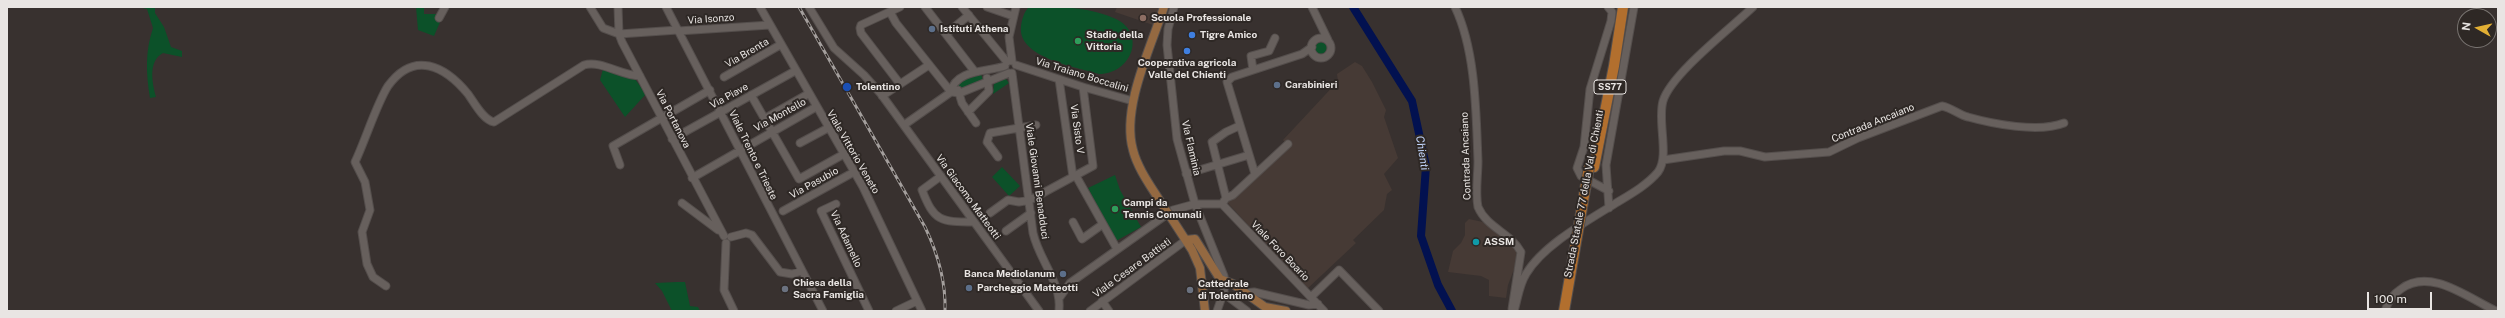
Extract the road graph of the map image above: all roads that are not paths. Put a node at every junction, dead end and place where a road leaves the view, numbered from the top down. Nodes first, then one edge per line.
1 (445, 7) edge
2 (590, 7) edge
3 (618, 7) edge
4 (666, 7) edge
5 (760, 7) edge
6 (809, 7) edge
7 (900, 7) edge
8 (925, 7) edge
9 (962, 7) edge
10 (987, 7) edge
11 (1016, 7) edge
12 (1164, 7) edge
13 (1174, 7) edge
14 (1312, 7) edge
15 (1456, 7) edge
16 (1608, 7) edge
17 (1618, 7) edge
18 (1622, 7) edge
19 (1634, 7) edge
20 (1753, 7) edge
21 (890, 12) junction
22 (969, 15) junction
23 (1013, 16) junction
24 (440, 18) dead end
25 (770, 25) junction
26 (1321, 29) junction
27 (678, 31) junction
28 (619, 34) junction
29 (946, 34) junction
30 (1276, 38) dead end
31 (1318, 38) junction
32 (1328, 40) junction
33 (780, 45) junction
34 (1312, 47) junction
35 (1302, 54) junction
36 (1315, 55) junction
37 (929, 65) junction
38 (1010, 65) junction
39 (795, 70) junction
40 (1253, 70) junction
41 (978, 72) junction
42 (640, 76) junction
43 (724, 77) dead end
44 (1061, 81) junction
45 (955, 82) junction
46 (988, 82) junction
47 (900, 84) junction
48 (1083, 87) junction
49 (710, 90) junction
50 (951, 92) junction
51 (960, 93) junction
52 (808, 94) junction
53 (751, 95) junction
54 (881, 95) junction
55 (1133, 101) junction
56 (816, 107) junction
57 (721, 112) junction
58 (968, 112) junction
59 (661, 118) junction
60 (764, 119) junction
61 (976, 123) dead end
62 (2064, 123) dead end
63 (904, 125) junction
64 (1036, 125) dead end
65 (1240, 126) junction
66 (1020, 127) junction
67 (828, 128) junction
68 (771, 131) junction
69 (672, 139) junction
70 (800, 143) dead end
71 (1288, 144) dead end
72 (738, 150) junction
73 (844, 154) junction
74 (1249, 155) junction
75 (998, 157) dead end
76 (1663, 160) junction
77 (1218, 164) junction
78 (620, 165) dead end
79 (1592, 167) junction
80 (854, 172) junction
81 (1186, 174) junction
82 (1255, 174) junction
83 (940, 176) junction
84 (1075, 177) junction
85 (692, 178) junction
86 (1609, 191) junction
87 (1226, 198) junction
88 (1030, 200) junction
89 (682, 203) dead end
90 (836, 204) dead end
91 (1195, 204) junction
92 (1222, 204) junction
93 (1609, 208) junction
94 (783, 211) dead end
95 (990, 213) dead end
96 (1031, 213) junction
97 (974, 222) junction
98 (1073, 222) dead end
99 (1103, 224) junction
100 (1006, 231) dead end
101 (725, 237) junction
102 (1186, 240) junction
103 (1117, 249) junction
104 (802, 271) junction
105 (1052, 279) junction
106 (1070, 283) junction
107 (386, 286) dead end
108 (1224, 288) junction
109 (1245, 293) junction
110 (1059, 295) junction
111 (1311, 297) junction
112 (917, 301) junction
113 (1102, 301) junction
114 (1318, 304) junction
115 (734, 311) edge
116 (823, 311) edge
117 (869, 311) edge
118 (896, 311) edge
119 (922, 311) edge
120 (1039, 311) edge
121 (1059, 311) edge
122 (1090, 311) edge
123 (1109, 311) edge
124 (1205, 311) edge
125 (1217, 311) edge
126 (1247, 311) edge
127 (1286, 311) edge
128 (1324, 311) edge
129 (1379, 311) edge
130 (1513, 311) edge
131 (1564, 311) edge
132 (1569, 311) edge
133 (2385, 311) edge
134 (2496, 311) edge

1 - 24 street
2 - 28 street
3 - 28 street, Via Portanova
4 - 27 street, Viale Trento e Trieste
5 - 25 street, Viale Vittorio Veneto
6 - 54 street, Via Giacomo Matteotti
7 - 21 street
8 - 29 street
9 - 22 street
10 - 23 street
11 - 23 street, Viale Giovanni Benadduci
12 - 55 main road
13 - 81 street, Via Flaminia
14 - 26 street
15 - 130 street, Contrada Ancaiano
16 - 86 street
17 - 79 highway, Strada Statale 77 della Val di Chienti / SS77
18 - 79 highway, Strada Statale 77 della Val di Chienti / SS77
19 - 86 street
20 - 76 street
21 - 37 street
21 - 47 street
22 - 29 street
22 - 38 street
23 - 38 street, Viale Giovanni Benadduci
25 - 27 street, Via Isonzo
25 - 33 street, Viale Vittorio Veneto
26 - 31 street
26 - 32 street
27 - 28 street, Via Isonzo
27 - 49 street, Viale Trento e Trieste
28 - 42 street, Via Portanova
29 - 41 street
30 - 40 street
31 - 32 street
31 - 34 street
32 - 36 street
33 - 39 street, Viale Vittorio Veneto
33 - 43 street, Via Brenta
34 - 35 street
34 - 36 street
35 - 36 street
35 - 40 street
37 - 47 street
37 - 50 street
38 - 41 street
38 - 44 street, Via Traiano Boccalini
38 - 46 street
38 - 66 street, Viale Giovanni Benadduci
39 - 52 street, Viale Vittorio Veneto
39 - 53 street, Via Piave
40 - 65 street
41 - 45 street
41 - 46 street
42 - 59 street, Via Portanova
42 - 107 street
44 - 48 street, Via Traiano Boccalini
44 - 84 street, Via Sisto V
45 - 50 street
45 - 51 street
46 - 51 street
46 - 58 street
47 - 54 street
48 - 55 street, Via Traiano Boccalini
48 - 84 street
49 - 57 street, Viale Trento e Trieste
49 - 59 street
50 - 51 street
50 - 63 street
51 - 58 street
52 - 56 street, Viale Vittorio Veneto
52 - 60 street
53 - 57 street, Via Piave
53 - 60 street
54 - 63 street, Via Giacomo Matteotti
55 - 102 main road, bridge
56 - 67 street, Viale Vittorio Veneto
56 - 68 street, Via Montello
57 - 69 street, Via Piave
57 - 72 street, Viale Trento e Trieste
58 - 61 street
59 - 69 street, Via Portanova
59 - 78 street
60 - 68 street
62 - 76 street, Contrada Ancaiano
63 - 83 street, Via Giacomo Matteotti
64 - 66 street
65 - 74 street
65 - 77 street
66 - 75 street
66 - 88 street, Viale Giovanni Benadduci
67 - 70 street
67 - 73 street, Viale Vittorio Veneto
68 - 72 street, Via Montello
68 - 73 street
69 - 85 street, Via Portanova
71 - 82 street
72 - 85 street, Via Montello
72 - 104 street, Viale Trento e Trieste
73 - 80 street, Viale Vittorio Veneto
74 - 77 street
74 - 82 street
76 - 93 street
77 - 81 street
77 - 87 street
79 - 131 highway, Strada Statale 77 della Val di Chienti / SS77, bridge
79 - 132 highway, Strada Statale 77 della Val di Chienti / SS77
80 - 94 street, Via Pasubio
80 - 112 street, Viale Vittorio Veneto
81 - 91 street, Via Flaminia
82 - 87 street
83 - 97 street, Via Giacomo Matteotti
83 - 97 street
84 - 88 street
84 - 99 street
85 - 101 street, Via Portanova
86 - 93 street
87 - 92 street
88 - 95 street
88 - 96 street, Viale Giovanni Benadduci
89 - 101 street
90 - 117 street, Via Adamello
91 - 92 street
91 - 103 street
91 - 108 street, Via Flaminia
92 - 111 street, Viale Foro Boario
93 - 130 street
96 - 100 street
96 - 105 street, Viale Giovanni Benadduci
97 - 120 street, Via Giacomo Matteotti
98 - 99 street
99 - 103 street
101 - 104 street
101 - 115 street
102 - 108 main road
102 - 113 street, Viale Cesare Battisti
102 - 124 main road
103 - 106 street
104 - 116 street, Viale Trento e Trieste
105 - 106 street
105 - 110 street, Viale Giovanni Benadduci
106 - 110 street
108 - 109 main road
108 - 125 street
108 - 126 street
109 - 114 street
109 - 127 main road
110 - 121 street
111 - 114 street, Viale Foro Boario
111 - 129 street
112 - 118 street
112 - 119 street, Viale Vittorio Veneto
113 - 122 street, Viale Cesare Battisti
113 - 123 street
114 - 128 street, Viale Foro Boario
133 - 134 street

